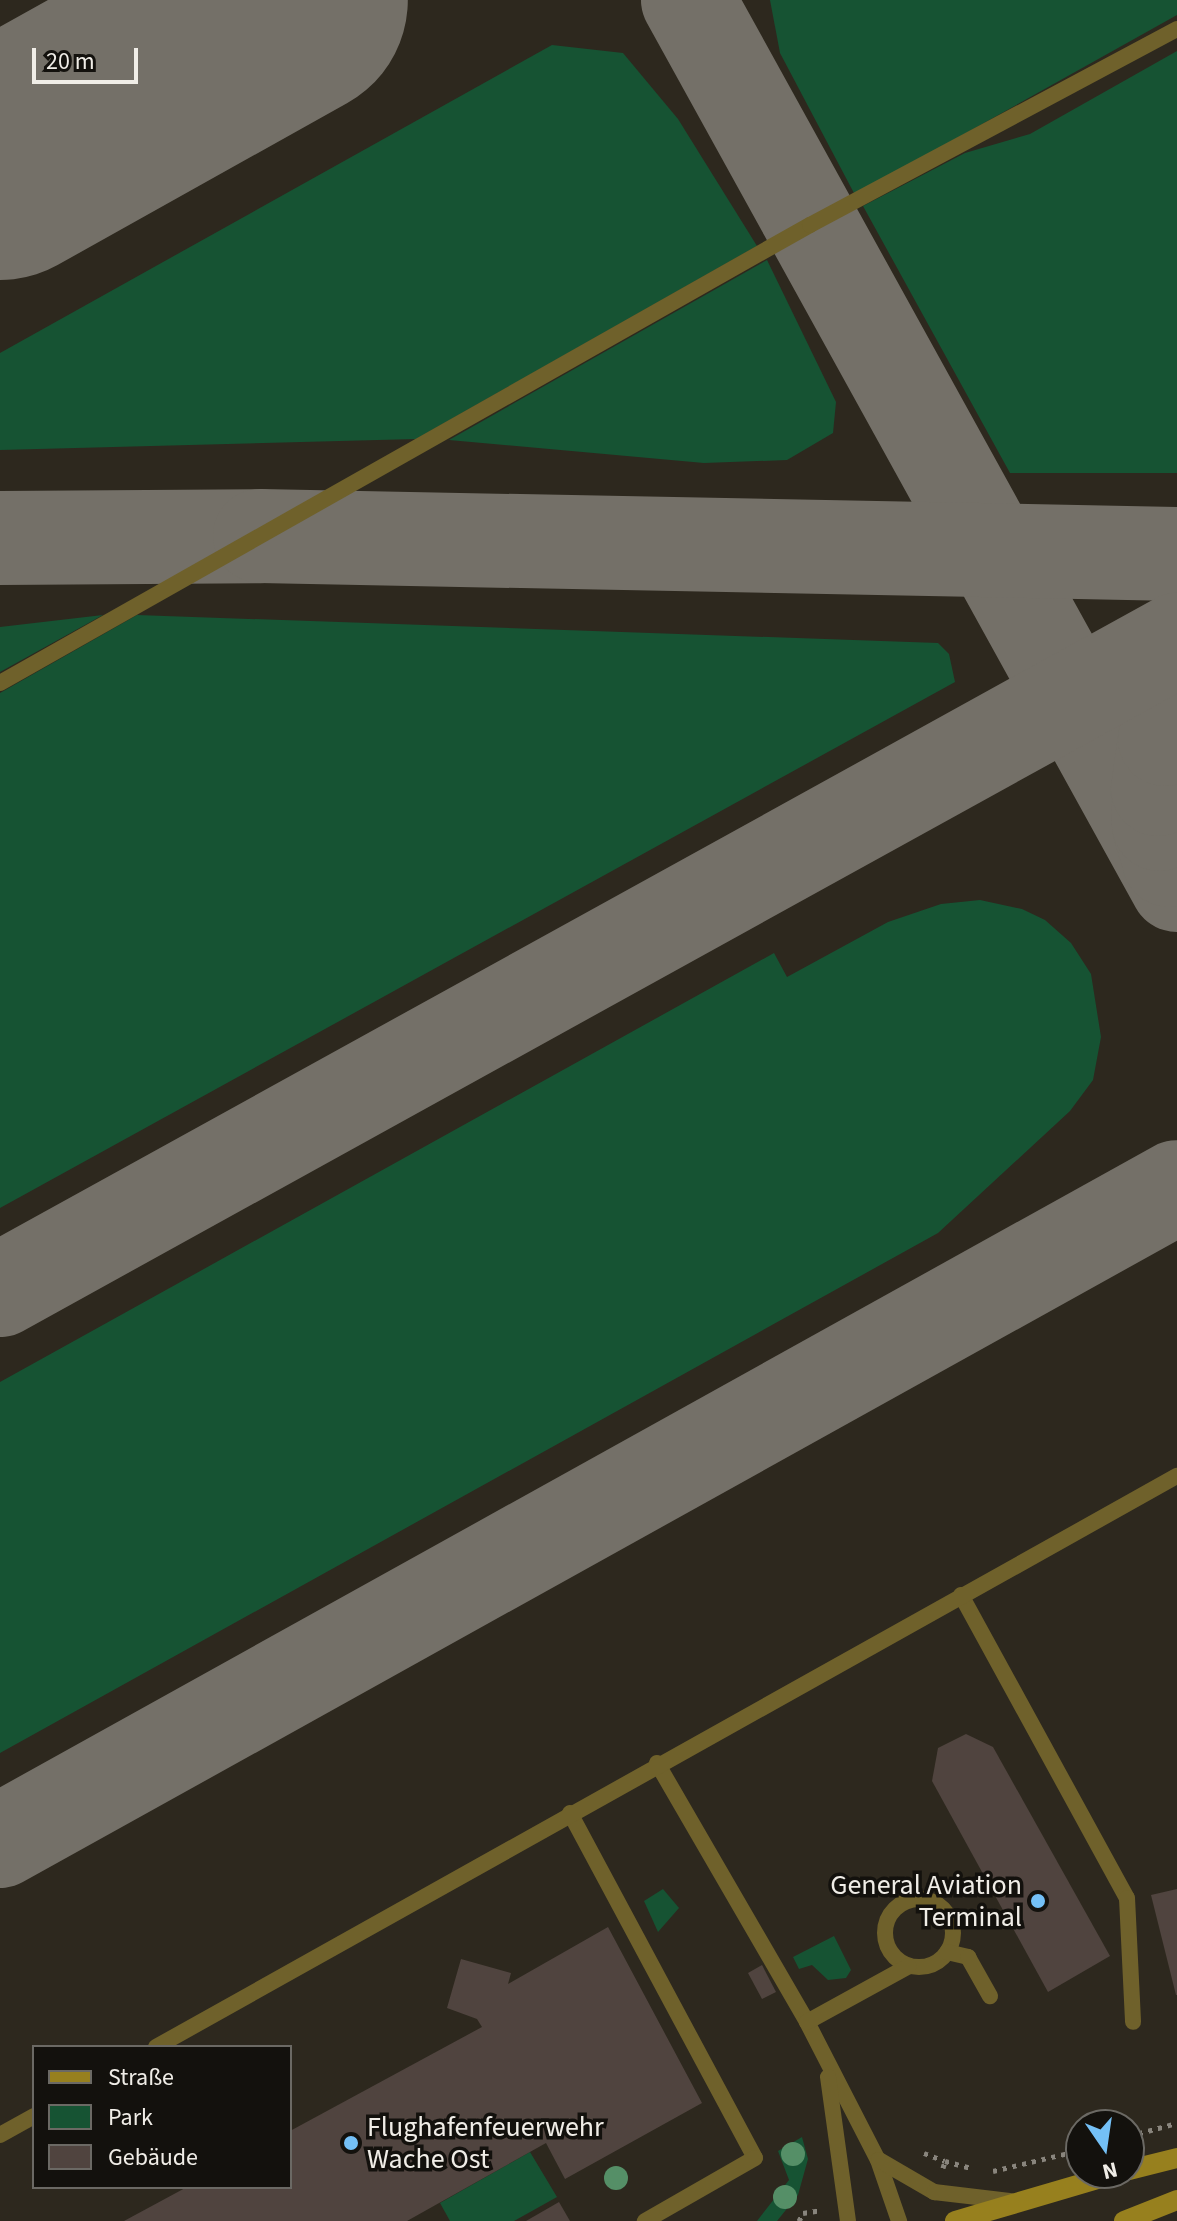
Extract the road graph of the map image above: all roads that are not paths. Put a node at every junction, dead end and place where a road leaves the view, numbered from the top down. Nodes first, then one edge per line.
1 (1177, 29) edge
2 (0, 683) edge
3 (1177, 1476) edge
4 (961, 1595) junction
5 (657, 1763) junction
6 (570, 1813) junction
7 (947, 1952) junction
8 (909, 1966) junction
9 (990, 1996) dead end
10 (807, 2022) junction
11 (1133, 2022) dead end
12 (160, 2045) edge
13 (827, 2067) junction
14 (32, 2117) edge
15 (0, 2135) edge
16 (1177, 2158) edge
17 (878, 2160) junction
18 (1145, 2166) edge
19 (1065, 2188) edge
20 (1177, 2200) edge
21 (1016, 2202) junction
22 (645, 2221) edge
23 (848, 2221) edge
24 (899, 2221) edge
25 (955, 2221) edge
26 (1124, 2221) edge

1 - 2 lane
3 - 4 lane
4 - 5 lane
4 - 11 lane
5 - 6 lane
5 - 10 lane
6 - 12 lane
6 - 22 lane
7 - 8 lane
7 - 8 lane
7 - 9 lane
8 - 10 lane
10 - 13 lane
13 - 17 lane
13 - 23 lane
14 - 15 lane
16 - 18 main road
17 - 21 lane
17 - 24 lane
19 - 21 main road
20 - 26 main road
21 - 25 main road

